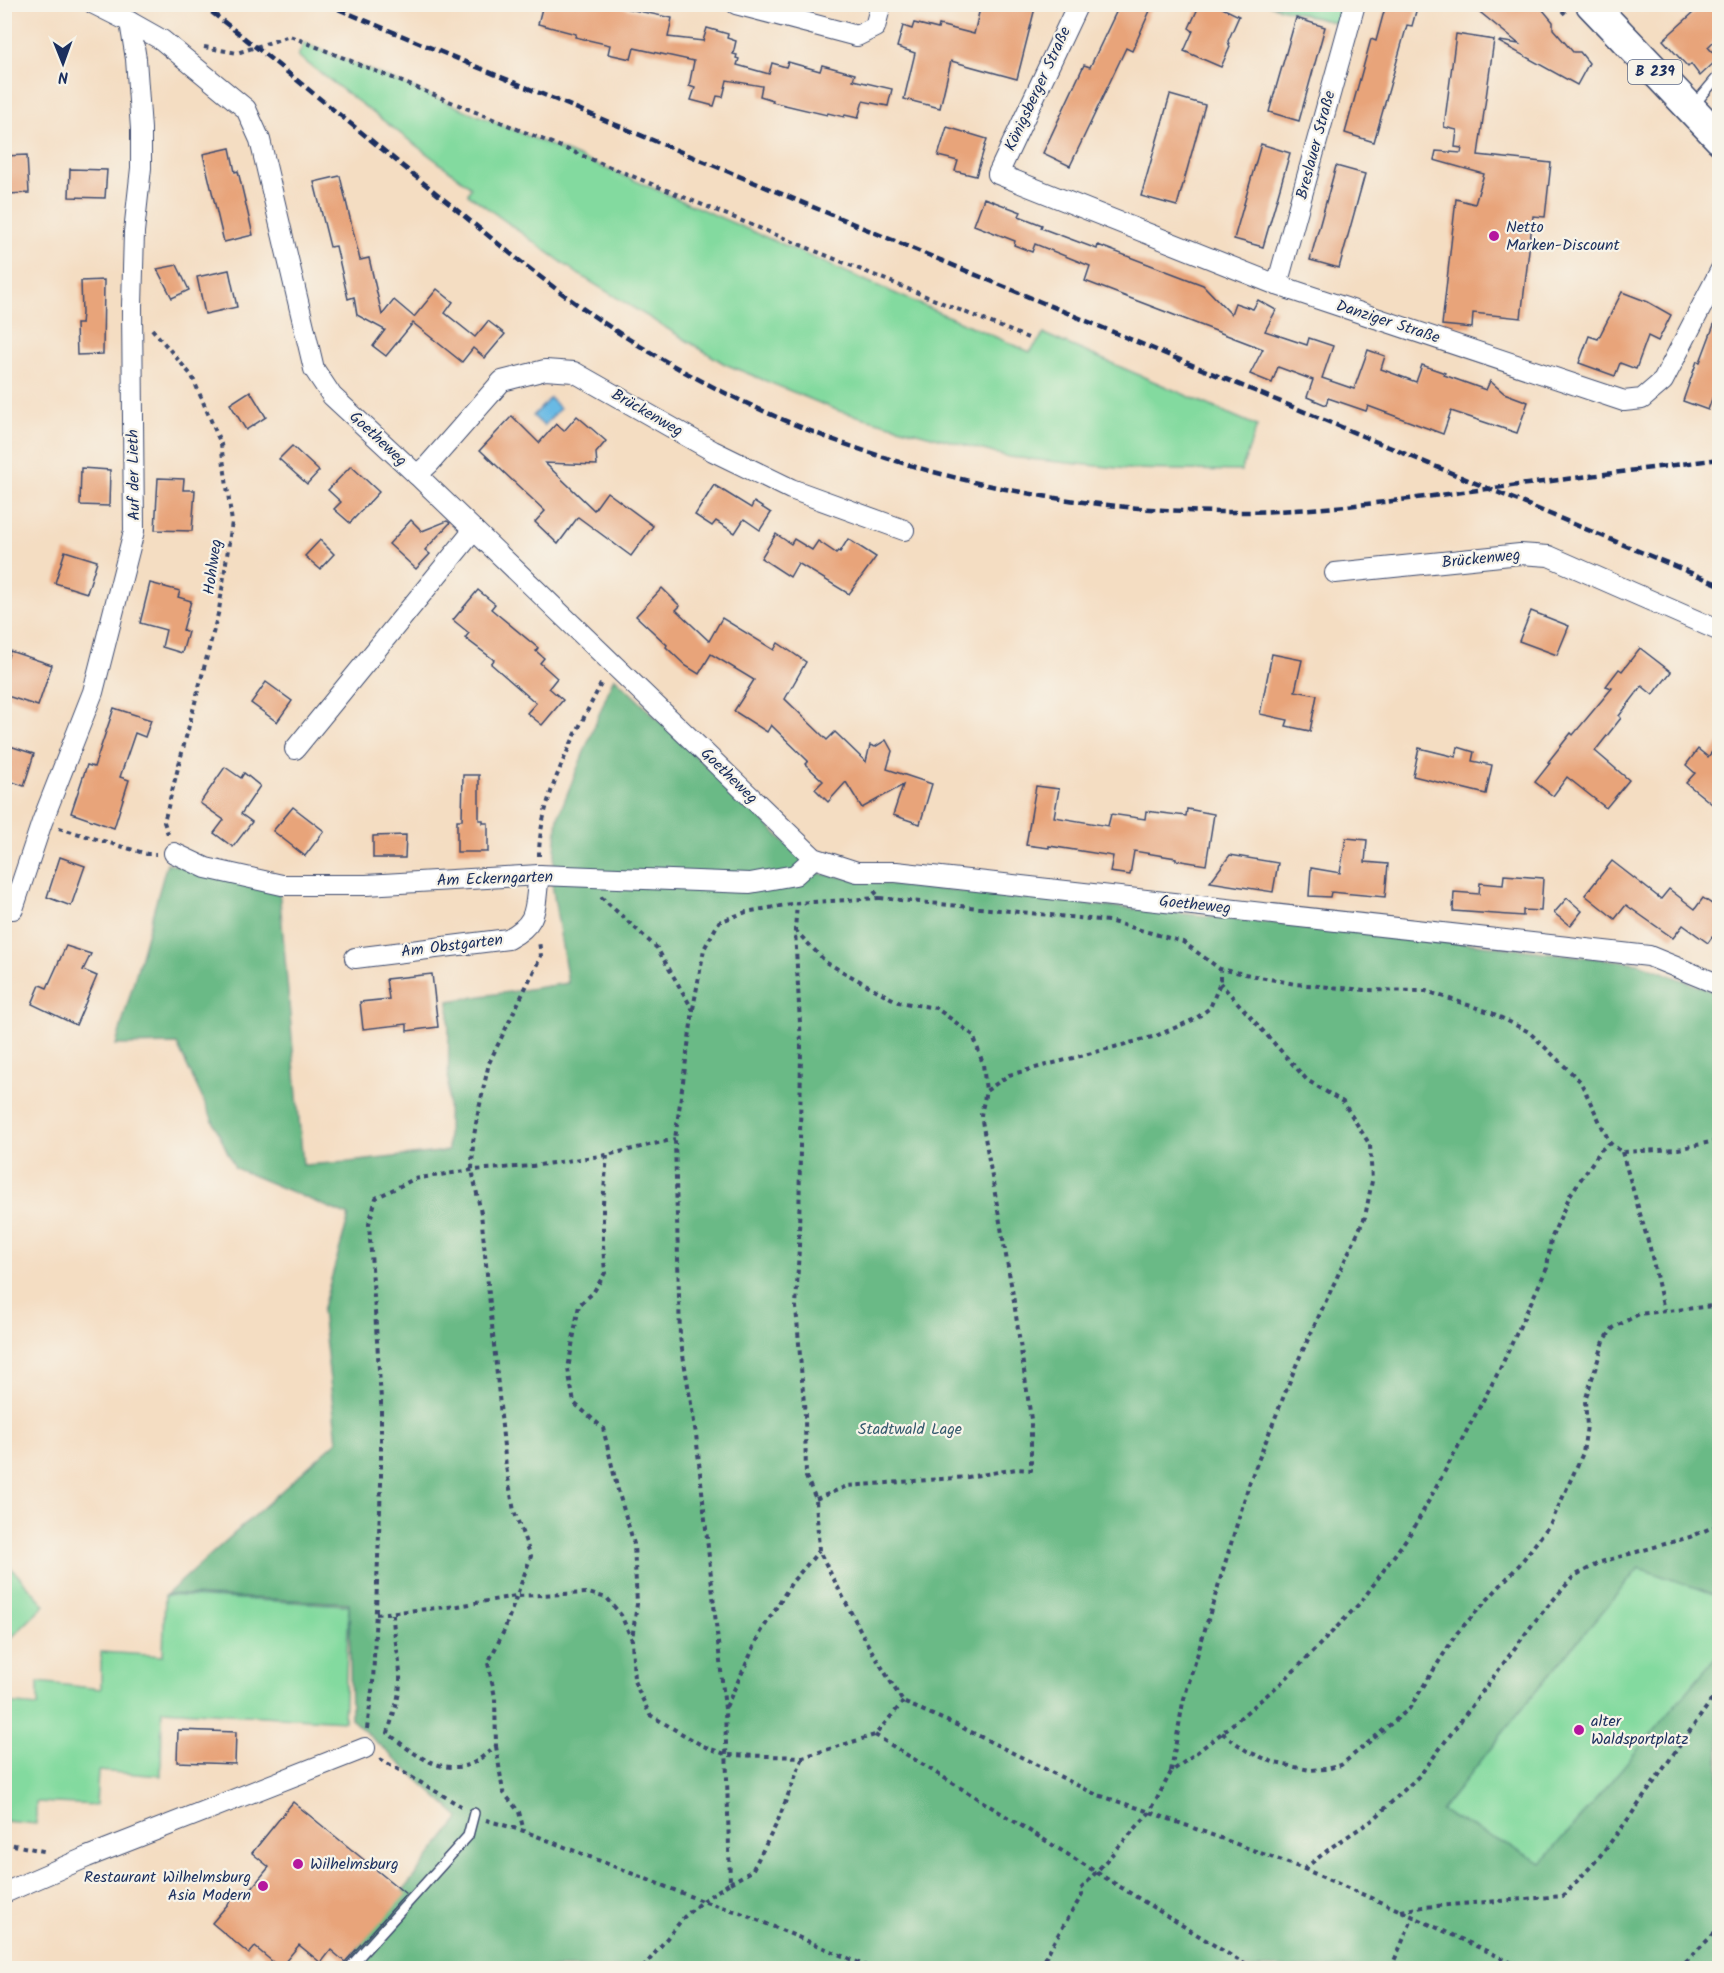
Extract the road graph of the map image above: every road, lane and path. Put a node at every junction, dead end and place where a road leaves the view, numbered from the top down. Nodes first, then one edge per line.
1 (94, 4) edge
2 (736, 4) edge
3 (881, 4) edge
4 (1078, 4) edge
5 (1355, 4) edge
6 (1591, 4) edge
7 (130, 22) junction
8 (162, 40) junction
9 (1719, 74) edge
10 (1691, 109) junction
11 (1719, 139) edge
12 (998, 174) joint
13 (1719, 271) edge
14 (1277, 285) junction
15 (132, 306) junction
16 (1028, 338) dead end
17 (417, 475) junction
18 (474, 530) junction
19 (904, 530) dead end
20 (1335, 573) dead end
21 (1719, 631) edge
22 (612, 662) junction
23 (295, 749) dead end
24 (42, 822) junction
25 (174, 853) joint
26 (147, 854) dead end
27 (814, 858) junction
28 (857, 872) junction
29 (539, 875) junction
30 (589, 877) junction
31 (880, 898) junction
32 (797, 903) junction
33 (13, 909) dead end
34 (533, 921) junction
35 (795, 930) junction
36 (356, 958) dead end
37 (1220, 969) junction
38 (1220, 983) junction
39 (1719, 985) edge
40 (693, 1010) junction
41 (986, 1091) junction
42 (675, 1139) junction
43 (1719, 1140) edge
44 (1610, 1143) junction
45 (1622, 1152) junction
46 (607, 1155) junction
47 (472, 1170) junction
48 (1719, 1308) edge
49 (1665, 1310) junction
50 (816, 1499) junction
51 (1719, 1524) edge
52 (819, 1551) junction
53 (516, 1596) junction
54 (376, 1614) junction
55 (393, 1614) junction
56 (632, 1640) junction
57 (1719, 1688) edge
58 (903, 1702) junction
59 (725, 1709) junction
60 (1222, 1733) junction
61 (875, 1735) junction
62 (496, 1746) junction
63 (365, 1748) junction
64 (728, 1755) junction
65 (803, 1757) junction
66 (1171, 1772) junction
67 (1150, 1812) junction
68 (474, 1813) junction
69 (524, 1831) junction
70 (1304, 1869) junction
71 (1096, 1871) junction
72 (730, 1883) junction
73 (4, 1893) edge
74 (702, 1901) junction
75 (1401, 1911) junction
76 (1413, 1917) junction
77 (1719, 1928) edge
78 (349, 1968) edge
79 (643, 1968) edge
80 (871, 1968) edge
81 (1041, 1968) edge
82 (1251, 1968) edge
83 (1391, 1968) edge
84 (1521, 1968) edge
85 (1679, 1968) edge

1 - 7 street, Goetheweg
2 - 3 street
4 - 12 street, Königsberger Straße
5 - 14 street, Breslauer Straße
6 - 10 main road, B 239
7 - 8 street, Goetheweg
7 - 15 street, Auf der Lieth
8 - 16 path
8 - 17 street, Goetheweg
9 - 10 lane
10 - 11 main road, B 239
12 - 14 street, Danziger Straße
13 - 14 street, Danziger Straße
15 - 24 street, Auf der Lieth
15 - 25 path, Hohlweg
17 - 18 street, Goetheweg
17 - 19 street, Brückenweg
18 - 22 street, Goetheweg
18 - 23 street
20 - 21 street, Brückenweg
22 - 27 street, Goetheweg
22 - 29 path
24 - 26 path
24 - 33 street, Auf der Lieth
25 - 29 street, Am Eckerngarten
27 - 28 street, Goetheweg
27 - 30 street, Am Eckerngarten
28 - 31 path
28 - 39 street, Goetheweg
29 - 30 street, Am Eckerngarten
29 - 34 street
30 - 40 path
31 - 32 path
31 - 37 path
32 - 35 path
32 - 40 path
34 - 36 street, Am Obstgarten
34 - 47 path
35 - 41 path
35 - 50 path
37 - 38 path
37 - 44 path
38 - 41 path
38 - 66 path
40 - 42 path
41 - 50 path
42 - 46 path
42 - 59 path
43 - 45 path
44 - 45 path
44 - 60 path
45 - 49 path
46 - 47 path
46 - 56 path
47 - 53 path
47 - 54 path
48 - 49 path
49 - 60 path
50 - 52 path
51 - 70 path
52 - 58 path
52 - 59 path
53 - 55 path
53 - 56 path
53 - 62 path
54 - 55 path
54 - 63 path
55 - 62 path
56 - 64 path
57 - 75 path
58 - 61 path
58 - 67 path
59 - 64 path
60 - 66 path
61 - 65 path
61 - 71 path
62 - 69 path
63 - 68 path
63 - 73 street
64 - 65 path
64 - 72 path
65 - 72 path
66 - 67 path
67 - 70 path
67 - 71 path
68 - 69 path
68 - 78 lane
69 - 74 path
70 - 75 path
71 - 81 path
71 - 82 path
72 - 74 path
74 - 79 path
74 - 80 path
75 - 76 path
76 - 83 path
76 - 84 path
77 - 85 path

